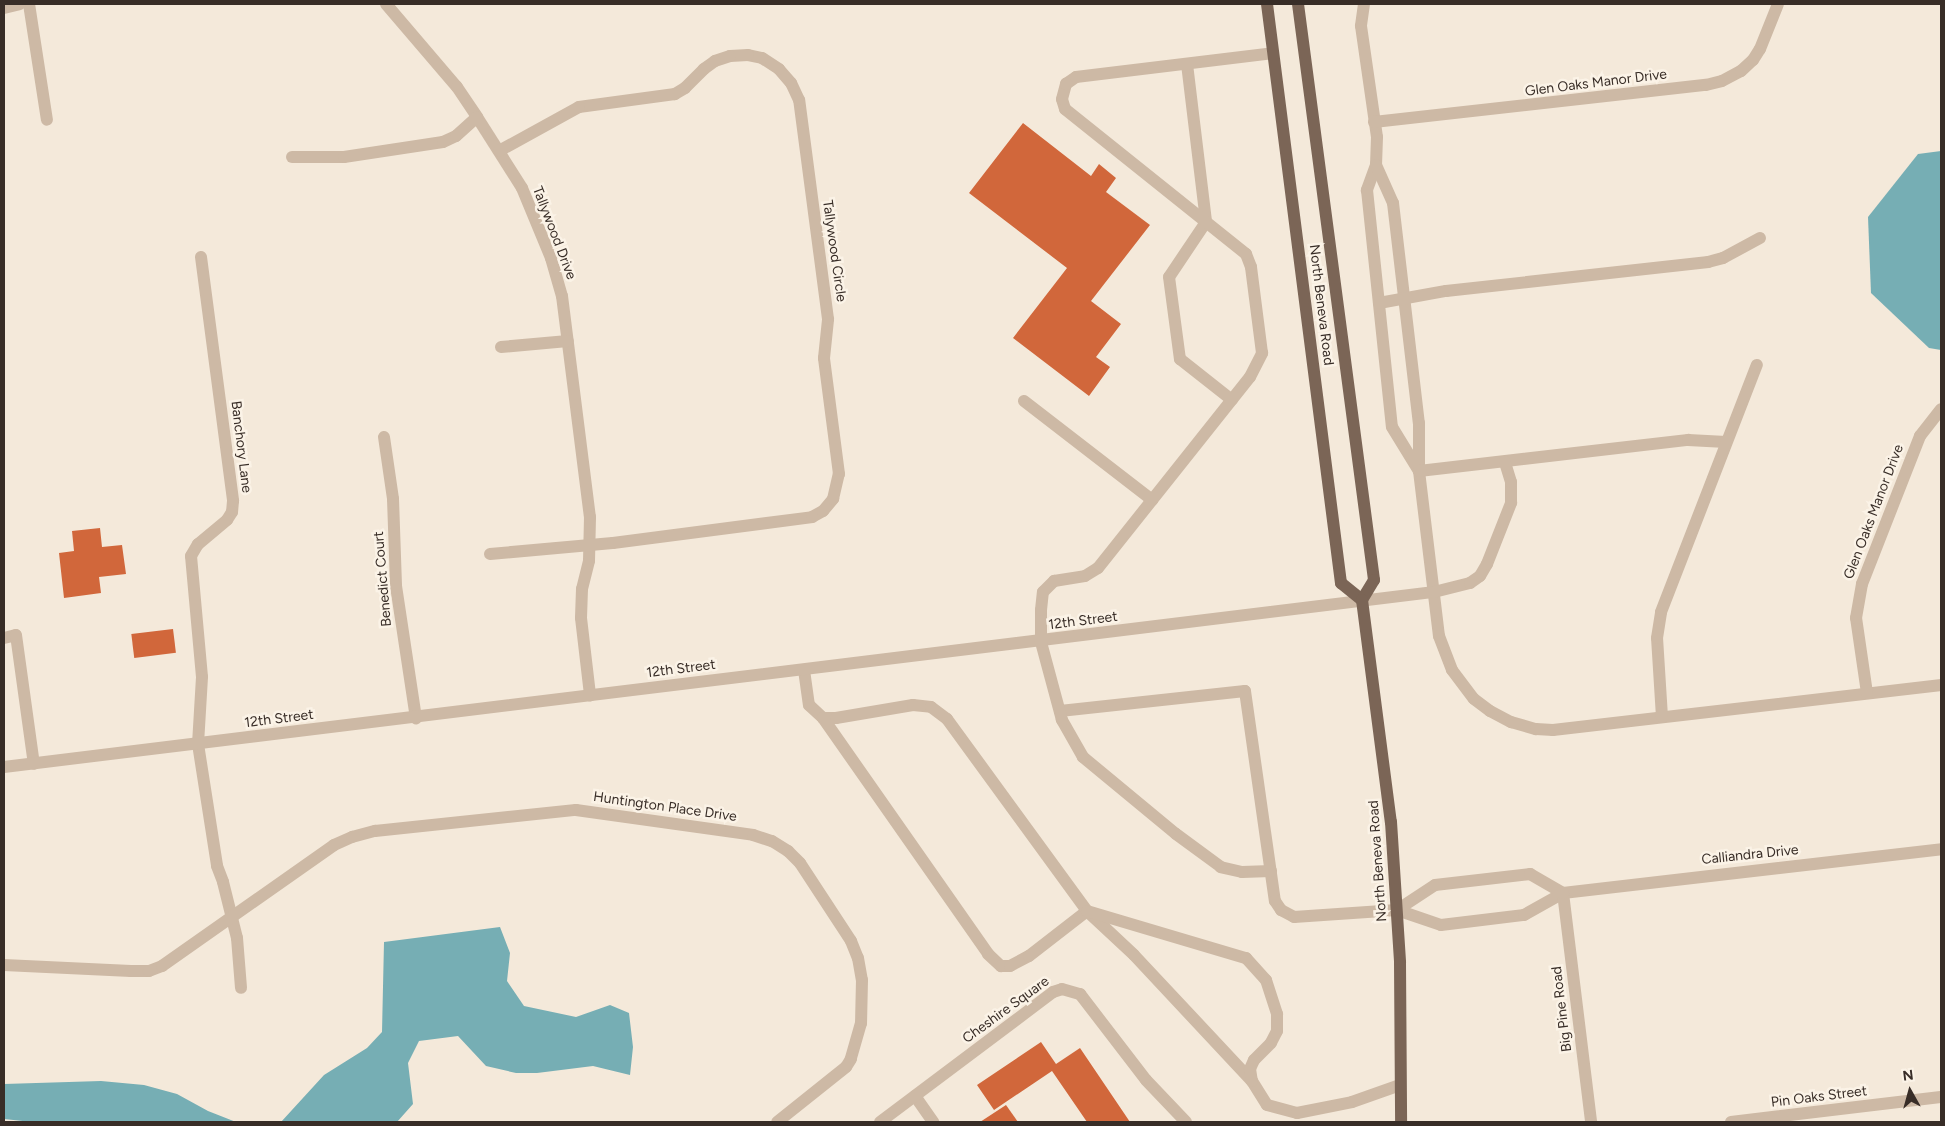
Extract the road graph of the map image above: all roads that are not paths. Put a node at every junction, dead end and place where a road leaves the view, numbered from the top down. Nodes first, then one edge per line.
1 (20, 4) edge
2 (28, 4) edge
3 (386, 4) edge
4 (1267, 4) edge
5 (1298, 4) edge
6 (1364, 4) edge
7 (1778, 4) edge
8 (4, 8) edge
9 (1274, 53) junction
10 (1187, 64) junction
11 (478, 117) junction
12 (47, 120) dead end
13 (1374, 122) junction
14 (499, 150) junction
15 (292, 157) dead end
16 (1376, 165) junction
17 (1206, 222) junction
18 (1760, 238) dead end
19 (201, 257) dead end
20 (1404, 300) junction
21 (1379, 303) junction
22 (568, 341) junction
23 (501, 347) dead end
24 (1757, 365) dead end
25 (1232, 400) junction
26 (1024, 401) dead end
27 (1941, 409) edge
28 (384, 437) dead end
29 (1726, 442) junction
30 (1505, 462) junction
31 (1419, 472) junction
32 (1152, 500) junction
33 (589, 544) junction
34 (490, 554) dead end
35 (1434, 592) junction
36 (1362, 600) junction
37 (4, 638) edge
38 (1042, 642) junction
39 (804, 670) junction
40 (1941, 685) edge
41 (1867, 693) junction
42 (590, 695) junction
43 (1060, 711) junction
44 (1662, 717) junction
45 (416, 718) junction
46 (823, 718) junction
47 (198, 744) junction
48 (34, 764) junction
49 (4, 767) edge
50 (1941, 849) edge
51 (1271, 872) junction
52 (1563, 893) junction
53 (1396, 910) junction
54 (1087, 911) junction
55 (232, 917) junction
56 (4, 964) edge
57 (242, 988) dead end
58 (1252, 1081) junction
59 (1400, 1085) junction
60 (915, 1096) junction
61 (1941, 1097) edge
62 (777, 1122) edge
63 (880, 1122) edge
64 (933, 1122) edge
65 (1186, 1122) edge
66 (1401, 1122) edge
67 (1591, 1122) edge
68 (1731, 1122) edge

1 - 8 street
2 - 12 street
3 - 11 street, Tallywood Drive
4 - 9 main road, North Beneva Road
5 - 36 main road, North Beneva Road
6 - 13 street
7 - 13 street, Glen Oaks Manor Drive
9 - 10 street
9 - 36 main road, North Beneva Road
10 - 17 street
10 - 17 street
11 - 14 street, Tallywood Drive
11 - 15 street
13 - 16 street
14 - 22 street, Tallywood Drive
14 - 33 street, Tallywood Circle
16 - 20 street
16 - 21 street
17 - 25 street
17 - 25 street
18 - 20 street
19 - 47 street, Banchory Lane
20 - 21 street
20 - 31 street
21 - 31 street
22 - 23 street
22 - 33 street, Tallywood Drive
24 - 29 street
25 - 32 street
26 - 32 street
27 - 41 street, Glen Oaks Manor Drive
28 - 45 street, Benedict Court
29 - 30 street
29 - 44 street
30 - 31 street
30 - 35 street
31 - 35 street
32 - 38 street
33 - 34 street
33 - 42 street, Tallywood Drive
35 - 36 street
35 - 44 street
36 - 38 street, 12th Street
36 - 53 main road, North Beneva Road
37 - 48 street
38 - 39 street, 12th Street
38 - 43 street
39 - 42 street, 12th Street
39 - 46 street
40 - 41 street
41 - 44 street
42 - 45 street, 12th Street
43 - 51 street
43 - 51 street
45 - 47 street, 12th Street
46 - 54 street
46 - 54 street
47 - 48 street, 12th Street
47 - 55 street
48 - 49 street, 12th Street
50 - 52 street, Calliandra Drive
51 - 53 street
52 - 53 street, Calliandra Drive
52 - 53 street
52 - 67 street, Big Pine Road
53 - 59 main road, North Beneva Road
54 - 58 street
54 - 58 street
55 - 56 street, Huntington Place Drive
55 - 57 street
55 - 62 street, Huntington Place Drive
58 - 59 street
59 - 66 main road, North Beneva Road
60 - 63 street, Cheshire Square
60 - 64 street
60 - 65 street, Cheshire Square
61 - 68 street, Pin Oaks Street

